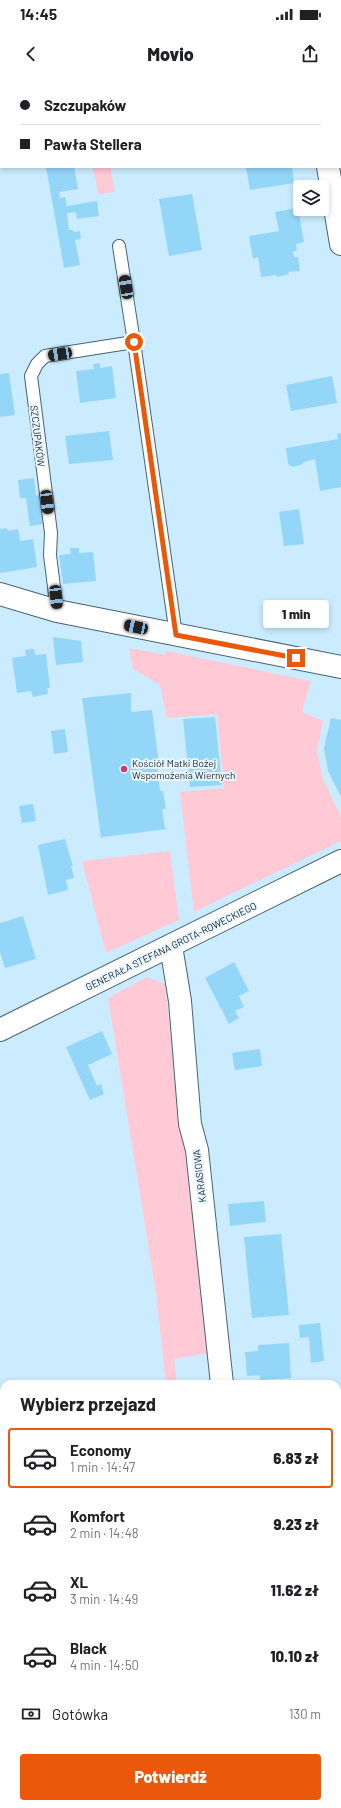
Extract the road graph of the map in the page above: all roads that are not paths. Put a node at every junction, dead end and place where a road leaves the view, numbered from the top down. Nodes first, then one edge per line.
1 (328, 168) edge
2 (341, 244) edge
3 (119, 246) dead end
4 (134, 342) junction
5 (0, 594) edge
6 (57, 611) junction
7 (176, 635) junction
8 (341, 667) edge
9 (341, 861) edge
10 (171, 946) junction
11 (0, 1030) edge
12 (222, 1380) edge

1 - 2 street
3 - 4 lane
4 - 6 lane, SZCZUPAKÓW
4 - 7 lane
5 - 6 street
6 - 7 street
7 - 8 street
9 - 10 street, GENERAŁA STEFANA GROTA-ROWECKIEGO
10 - 11 street, GENERAŁA STEFANA GROTA-ROWECKIEGO
10 - 12 street, KARASIOWA

